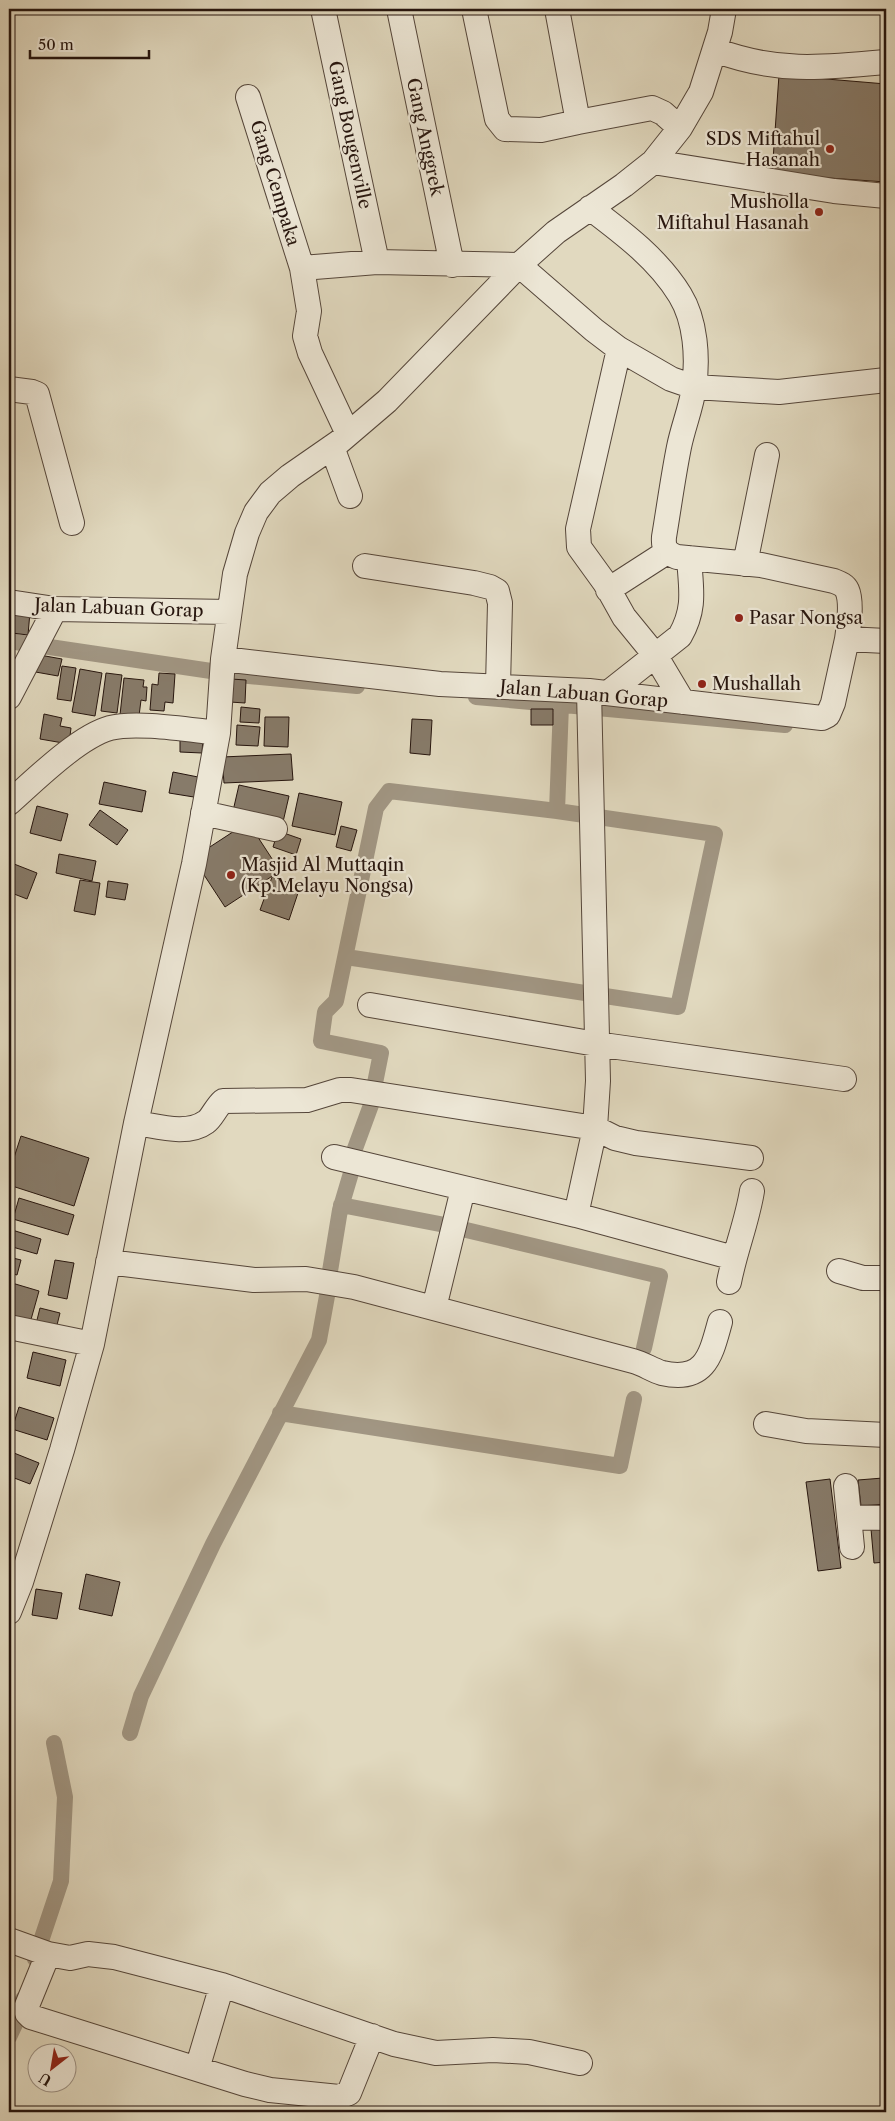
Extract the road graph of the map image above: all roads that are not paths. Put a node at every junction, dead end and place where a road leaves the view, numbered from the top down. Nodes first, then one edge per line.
1 (323, 9) edge
2 (399, 9) edge
3 (474, 9) edge
4 (556, 9) edge
5 (724, 9) edge
6 (715, 50) junction
7 (886, 62) edge
8 (248, 98) dead end
9 (578, 122) junction
10 (680, 128) junction
11 (654, 162) junction
12 (886, 196) edge
13 (590, 208) junction
14 (377, 262) junction
15 (452, 265) junction
16 (519, 265) junction
17 (302, 268) junction
18 (620, 349) junction
19 (886, 380) edge
20 (694, 387) junction
21 (9, 389) edge
22 (340, 440) junction
23 (767, 455) dead end
24 (350, 496) dead end
25 (72, 523) dead end
26 (678, 555) junction
27 (745, 564) junction
28 (365, 566) dead end
29 (608, 590) junction
30 (9, 602) edge
31 (54, 609) junction
32 (229, 612) junction
33 (847, 639) junction
34 (886, 641) edge
35 (655, 655) junction
36 (223, 662) junction
37 (498, 686) junction
38 (9, 697) edge
39 (594, 700) junction
40 (683, 702) junction
41 (218, 733) junction
42 (9, 803) edge
43 (203, 813) junction
44 (275, 829) dead end
45 (370, 1006) dead end
46 (596, 1044) junction
47 (844, 1079) dead end
48 (136, 1123) junction
49 (595, 1128) junction
50 (334, 1157) dead end
51 (751, 1158) dead end
52 (464, 1189) junction
53 (752, 1190) dead end
54 (576, 1215) junction
55 (734, 1258) junction
56 (108, 1262) junction
57 (839, 1271) dead end
58 (886, 1278) edge
59 (730, 1282) dead end
60 (434, 1308) junction
61 (720, 1322) dead end
62 (9, 1327) edge
63 (92, 1344) junction
64 (766, 1424) dead end
65 (886, 1435) edge
66 (846, 1486) dead end
67 (850, 1516) junction
68 (886, 1518) edge
69 (852, 1547) dead end
70 (15, 1581) edge
71 (9, 1612) edge
72 (9, 1940) edge
73 (42, 1952) junction
74 (222, 1985) junction
75 (372, 2036) junction
76 (580, 2063) dead end
77 (197, 2068) junction

1 - 14 street, Gang Bougenville
2 - 15 street, Gang Anggrek
3 - 9 street
4 - 9 street
5 - 6 street
6 - 7 street
6 - 10 street
8 - 17 street, Gang Cempaka
9 - 10 street
10 - 11 street
11 - 12 street
11 - 13 street
13 - 16 street
13 - 20 street
14 - 15 street
14 - 17 street
15 - 16 street
16 - 18 street
16 - 22 street
17 - 22 street, Gang Cempaka
18 - 20 street
18 - 29 street
19 - 20 street
20 - 26 street
21 - 25 street
22 - 24 street, Gang Cempaka
22 - 32 street
23 - 27 street
26 - 27 street
26 - 29 street
26 - 35 street
27 - 33 street
28 - 37 street
29 - 35 street
30 - 31 street, Jalan Labuan Gorap
31 - 32 street, Jalan Labuan Gorap
31 - 38 street
32 - 36 street
33 - 34 street
33 - 40 street, Jalan Labuan Gorap
35 - 39 street
35 - 40 street
36 - 37 street, Jalan Labuan Gorap
36 - 41 street
37 - 39 street, Jalan Labuan Gorap
39 - 40 street, Jalan Labuan Gorap
39 - 46 street
41 - 42 street
41 - 43 street
43 - 44 street
43 - 48 street
45 - 46 street
46 - 47 street
46 - 49 street
48 - 49 street
48 - 56 street
49 - 51 street
49 - 54 street
50 - 52 street
52 - 54 street
52 - 60 street
53 - 55 street
54 - 55 street
55 - 59 street
56 - 60 street
56 - 63 street
57 - 58 street
60 - 61 street
62 - 63 street
63 - 70 street
64 - 65 street
66 - 67 street
67 - 68 street
67 - 69 street
70 - 71 street
72 - 73 street
73 - 74 street
73 - 77 street
74 - 75 street
74 - 77 street
75 - 76 street
75 - 77 street

